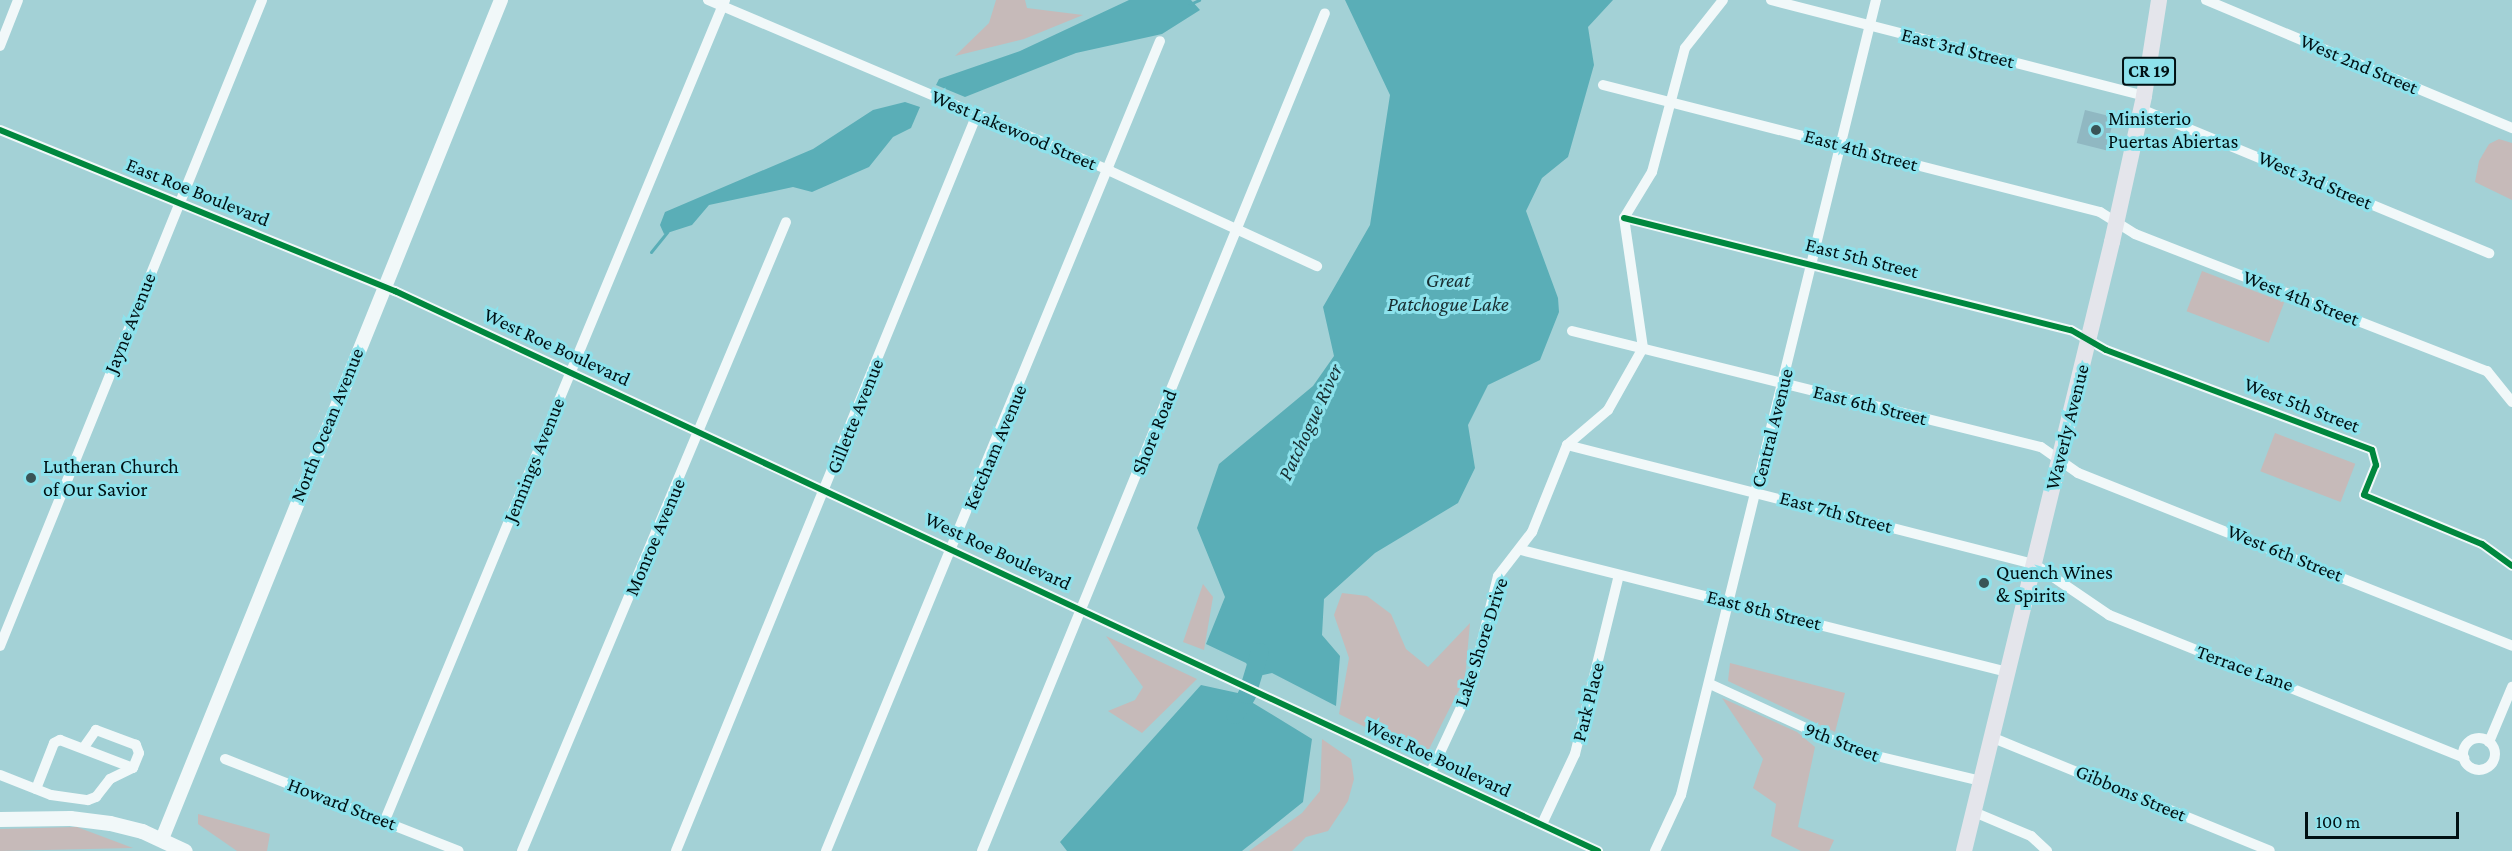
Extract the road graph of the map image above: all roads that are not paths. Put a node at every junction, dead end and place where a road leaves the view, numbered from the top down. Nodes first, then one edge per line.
1 (18, 0) edge
2 (262, 0) edge
3 (501, 0) edge
4 (708, 0) edge
5 (1723, 0) edge
6 (1771, 0) edge
7 (1876, 0) edge
8 (2159, 0) edge
9 (2206, 0) edge
10 (723, 3) edge
11 (1325, 13) dead end
12 (1871, 26) junction
13 (1160, 41) dead end
14 (0, 46) edge
15 (1603, 85) dead end
16 (1669, 100) junction
17 (2143, 102) junction
18 (977, 114) junction
19 (2512, 128) edge
20 (0, 130) edge
21 (1840, 144) junction
22 (1110, 171) junction
23 (179, 202) junction
24 (1624, 218) junction
25 (786, 222) dead end
26 (2115, 222) junction
27 (1237, 229) junction
28 (2489, 253) dead end
29 (1812, 262) junction
30 (1317, 266) dead end
31 (383, 285) junction
32 (1572, 331) dead end
33 (2088, 340) junction
34 (1643, 348) junction
35 (570, 371) junction
36 (1783, 383) junction
37 (2512, 402) edge
38 (699, 431) junction
39 (1567, 445) junction
40 (2060, 460) junction
41 (825, 490) junction
42 (1757, 491) junction
43 (952, 548) junction
44 (1521, 550) junction
45 (2034, 564) junction
46 (2512, 567) edge
47 (1619, 575) junction
48 (1730, 602) junction
49 (1082, 608) junction
50 (0, 646) edge
51 (2512, 646) edge
52 (2007, 672) junction
53 (1710, 684) junction
54 (2512, 687) edge
55 (1991, 737) junction
56 (2489, 742) junction
57 (84, 747) junction
58 (2464, 758) junction
59 (225, 759) dead end
60 (133, 768) junction
61 (1431, 772) junction
62 (0, 775) edge
63 (1981, 781) junction
64 (36, 789) junction
65 (1974, 812) junction
66 (0, 819) edge
67 (385, 820) junction
68 (1542, 824) junction
69 (160, 845) edge
70 (185, 851) edge
71 (459, 851) edge
72 (522, 851) edge
73 (676, 851) edge
74 (826, 851) edge
75 (982, 851) edge
76 (1598, 851) edge
77 (1655, 851) edge
78 (1964, 851) edge
79 (2047, 851) edge
80 (2270, 851) edge

1 - 14 street
2 - 23 street, Jayne Avenue
3 - 31 street, North Ocean Avenue
4 - 10 street, West Lakewood Street
5 - 16 street
6 - 12 street, East 3rd Street
7 - 12 street, Central Avenue
8 - 17 main road, Waverly Avenue / CR 19
9 - 19 street, West 2nd Street
10 - 18 street, West Lakewood Street
10 - 35 street, Jennings Avenue
11 - 27 street, Shore Road
12 - 17 street, East 3rd Street
12 - 21 street, Central Avenue
13 - 22 street, Ketcham Avenue
15 - 16 street, East 4th Street
16 - 21 street, East 4th Street
16 - 24 street
17 - 26 main road, Waverly Avenue / CR 19
17 - 28 street, West 3rd Street
18 - 22 street, West Lakewood Street
18 - 41 street, Gillette Avenue
20 - 23 street, East Roe Boulevard
21 - 26 street, East 4th Street
21 - 29 street, Central Avenue
22 - 27 street, West Lakewood Street
22 - 43 street, Ketcham Avenue
23 - 31 street, East Roe Boulevard
23 - 50 street, Jayne Avenue
24 - 29 street, East 5th Street
24 - 34 street
25 - 38 street, Monroe Avenue
26 - 33 main road, Waverly Avenue / CR 19
26 - 37 street, West 4th Street
27 - 30 street, West Lakewood Street
27 - 49 street, Shore Road
29 - 33 street, East 5th Street
29 - 36 street, Central Avenue
31 - 35 street, West Roe Boulevard
31 - 69 street, North Ocean Avenue
32 - 34 street, East 6th Street
33 - 40 main road, Waverly Avenue / CR 19
33 - 46 street, West 5th Street
34 - 36 street, East 6th Street
34 - 39 street, Lake Shore Drive
35 - 38 street, West Roe Boulevard
35 - 67 street, Jennings Avenue
36 - 40 street, East 6th Street
36 - 42 street, Central Avenue
38 - 41 street, West Roe Boulevard
38 - 72 street, Monroe Avenue
39 - 42 street, East 7th Street
39 - 44 street, Lake Shore Drive
40 - 45 main road, Waverly Avenue / CR 19
40 - 51 street, West 6th Street
41 - 43 street, West Roe Boulevard
41 - 73 street, Gillette Avenue
42 - 45 street, East 7th Street
42 - 48 street, Central Avenue
43 - 49 street, West Roe Boulevard
43 - 74 street, Ketcham Avenue
44 - 47 street, East 8th Street
44 - 61 street, Lake Shore Drive
45 - 52 main road, Waverly Avenue / CR 19
45 - 58 street, Terrace Lane
47 - 48 street, East 8th Street
47 - 68 street, Park Place
48 - 52 street, East 8th Street
48 - 53 street, Central Avenue
49 - 61 street, West Roe Boulevard
49 - 75 street, Shore Road
52 - 55 main road, Waverly Avenue / CR 19
53 - 63 street, 9th Street
53 - 77 street, Central Avenue
54 - 56 street, Terrace Lane
55 - 63 main road, Waverly Avenue / CR 19
55 - 80 street, Gibbons Street
56 - 58 street
56 - 58 street, Terrace Lane
57 - 60 street
57 - 60 street
57 - 64 street
59 - 67 street, Howard Street
60 - 64 street
61 - 68 street, West Roe Boulevard
62 - 64 street
63 - 65 main road, Waverly Avenue / CR 19
65 - 78 main road, Waverly Avenue / CR 19
65 - 79 street
66 - 69 main road
67 - 71 street, Howard Street
68 - 76 street, West Roe Boulevard
69 - 70 main road

